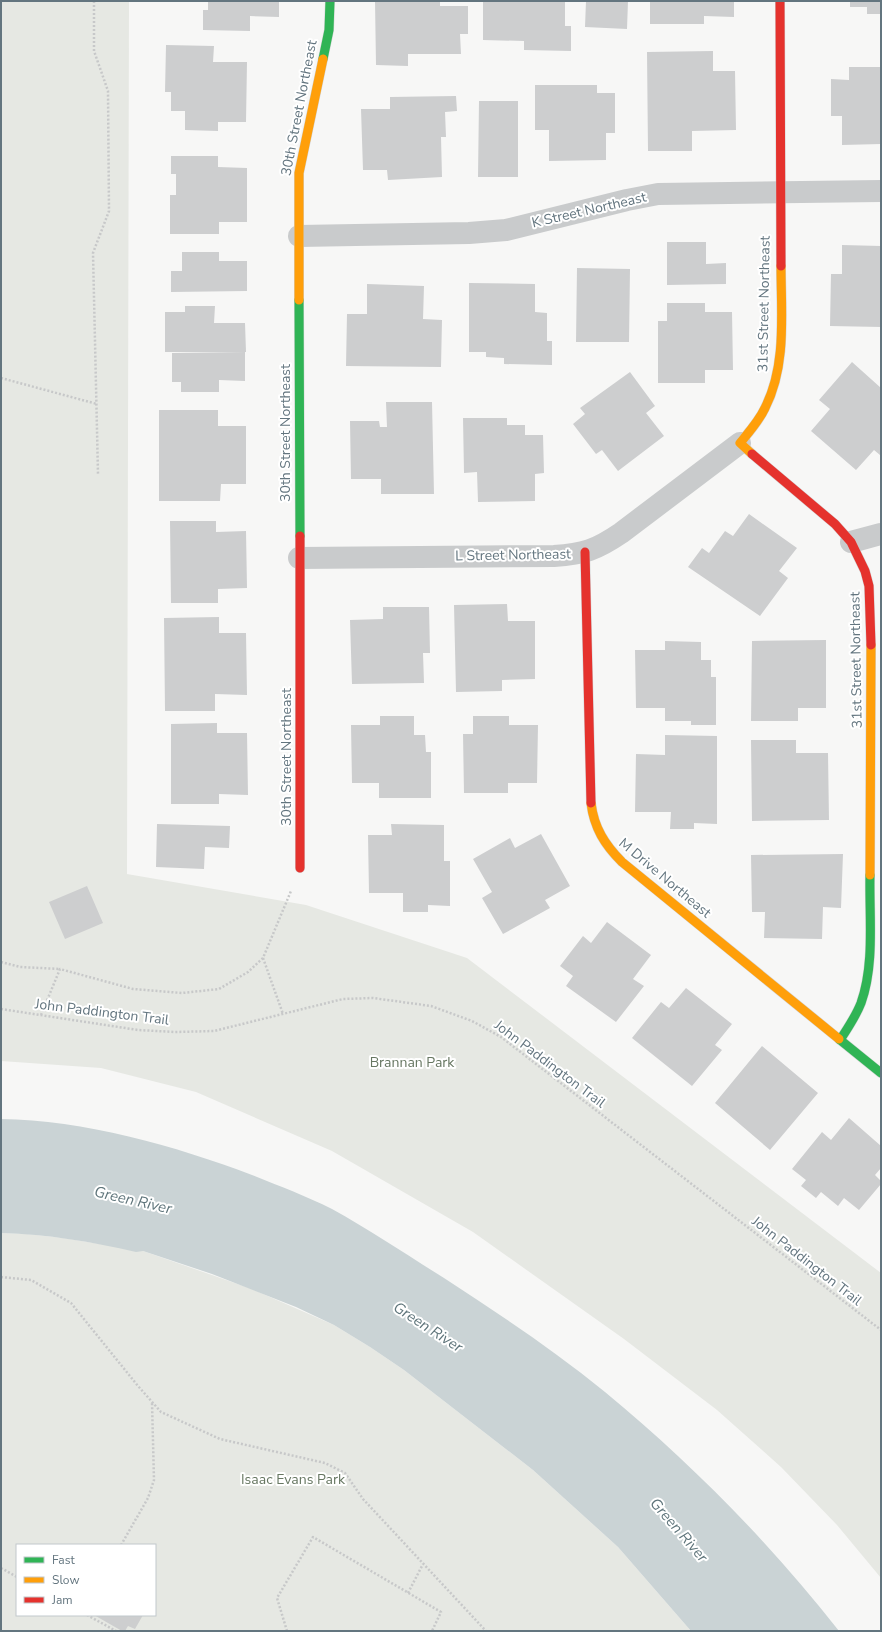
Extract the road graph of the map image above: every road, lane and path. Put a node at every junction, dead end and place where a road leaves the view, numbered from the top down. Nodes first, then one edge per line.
1 (94, 1) edge
2 (330, 1) edge
3 (780, 1) edge
4 (881, 191) edge
5 (780, 193) junction
6 (298, 236) junction
7 (1, 378) edge
8 (97, 404) junction
9 (740, 444) junction
10 (98, 474) dead end
11 (881, 534) edge
12 (850, 542) junction
13 (585, 552) junction
14 (300, 558) junction
15 (300, 868) joint
16 (263, 958) junction
17 (1, 962) edge
18 (60, 969) junction
19 (1, 1009) edge
20 (283, 1014) junction
21 (41, 1015) junction
22 (840, 1040) junction
23 (881, 1073) edge
24 (1, 1277) edge
25 (881, 1330) edge
26 (152, 1402) junction
27 (123, 1544) edge
28 (423, 1564) junction
29 (1, 1568) edge
30 (16, 1576) edge
31 (408, 1593) junction
32 (89, 1616) edge
33 (116, 1631) edge
34 (287, 1631) edge
35 (432, 1631) edge
36 (486, 1631) edge

1 - 8 path
2 - 6 street, 30th Street Northeast
3 - 5 street, 31st Street Northeast
4 - 5 street, K Street Northeast
5 - 6 street, K Street Northeast
5 - 9 street, 31st Street Northeast
6 - 14 street, 30th Street Northeast
7 - 8 path
8 - 10 path
9 - 12 street, 31st Street Northeast
9 - 13 street, L Street Northeast
11 - 12 street
12 - 22 street, 31st Street Northeast
13 - 14 street, L Street Northeast
13 - 22 street, M Drive Northeast
14 - 15 street, 30th Street Northeast
15 - 16 path
16 - 18 path
16 - 20 path
17 - 18 path
18 - 21 path
19 - 21 path, John Paddington Trail
20 - 21 path, John Paddington Trail
20 - 25 path, John Paddington Trail
22 - 23 street, M Drive Northeast
24 - 26 path
26 - 27 path
26 - 28 path
28 - 31 path
28 - 36 path
29 - 30 path
31 - 34 path
31 - 35 path
32 - 33 path

